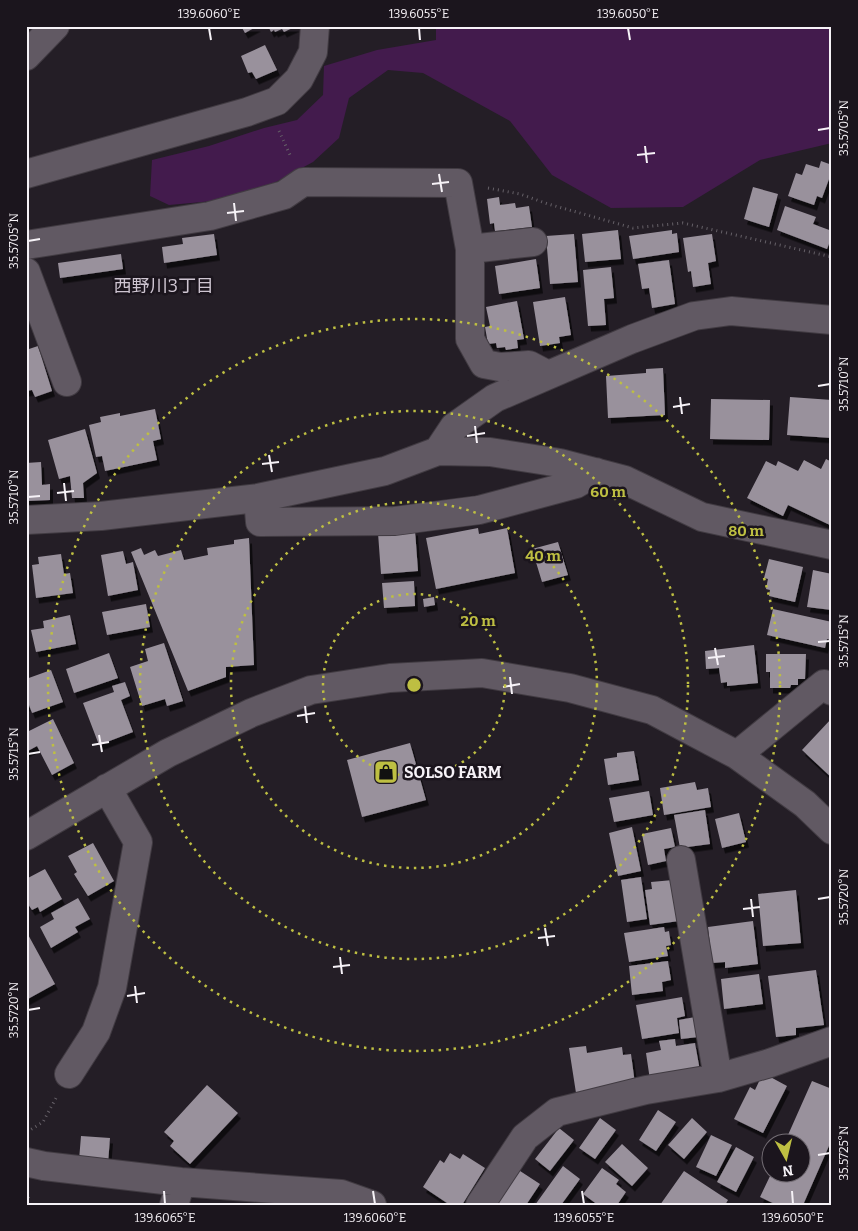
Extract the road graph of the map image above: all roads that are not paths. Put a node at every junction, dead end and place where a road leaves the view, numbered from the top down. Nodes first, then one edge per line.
1 (55, 26) edge
2 (315, 26) edge
3 (26, 56) edge
4 (26, 174) edge
5 (532, 242) dead end
6 (26, 245) edge
7 (470, 248) junction
8 (26, 272) edge
9 (832, 320) edge
10 (548, 376) junction
11 (67, 382) dead end
12 (438, 452) junction
13 (596, 472) junction
14 (258, 498) junction
15 (26, 520) edge
16 (832, 545) edge
17 (832, 691) edge
18 (737, 755) junction
19 (107, 788) junction
20 (832, 830) edge
21 (26, 836) edge
22 (681, 860) dead end
23 (832, 1041) edge
24 (69, 1074) dead end
25 (718, 1078) junction
26 (26, 1162) edge
27 (180, 1197) edge
28 (372, 1205) edge
29 (480, 1205) edge

1 - 3 street
2 - 4 street
5 - 7 street
6 - 7 street
7 - 10 street
8 - 11 street
9 - 10 street
10 - 12 street
12 - 13 street
12 - 14 street
13 - 14 street
13 - 16 street
14 - 15 street
17 - 18 street
18 - 19 street
18 - 20 street
19 - 21 street
19 - 24 street
22 - 25 street
23 - 25 street
25 - 29 street
26 - 27 street
27 - 28 street

